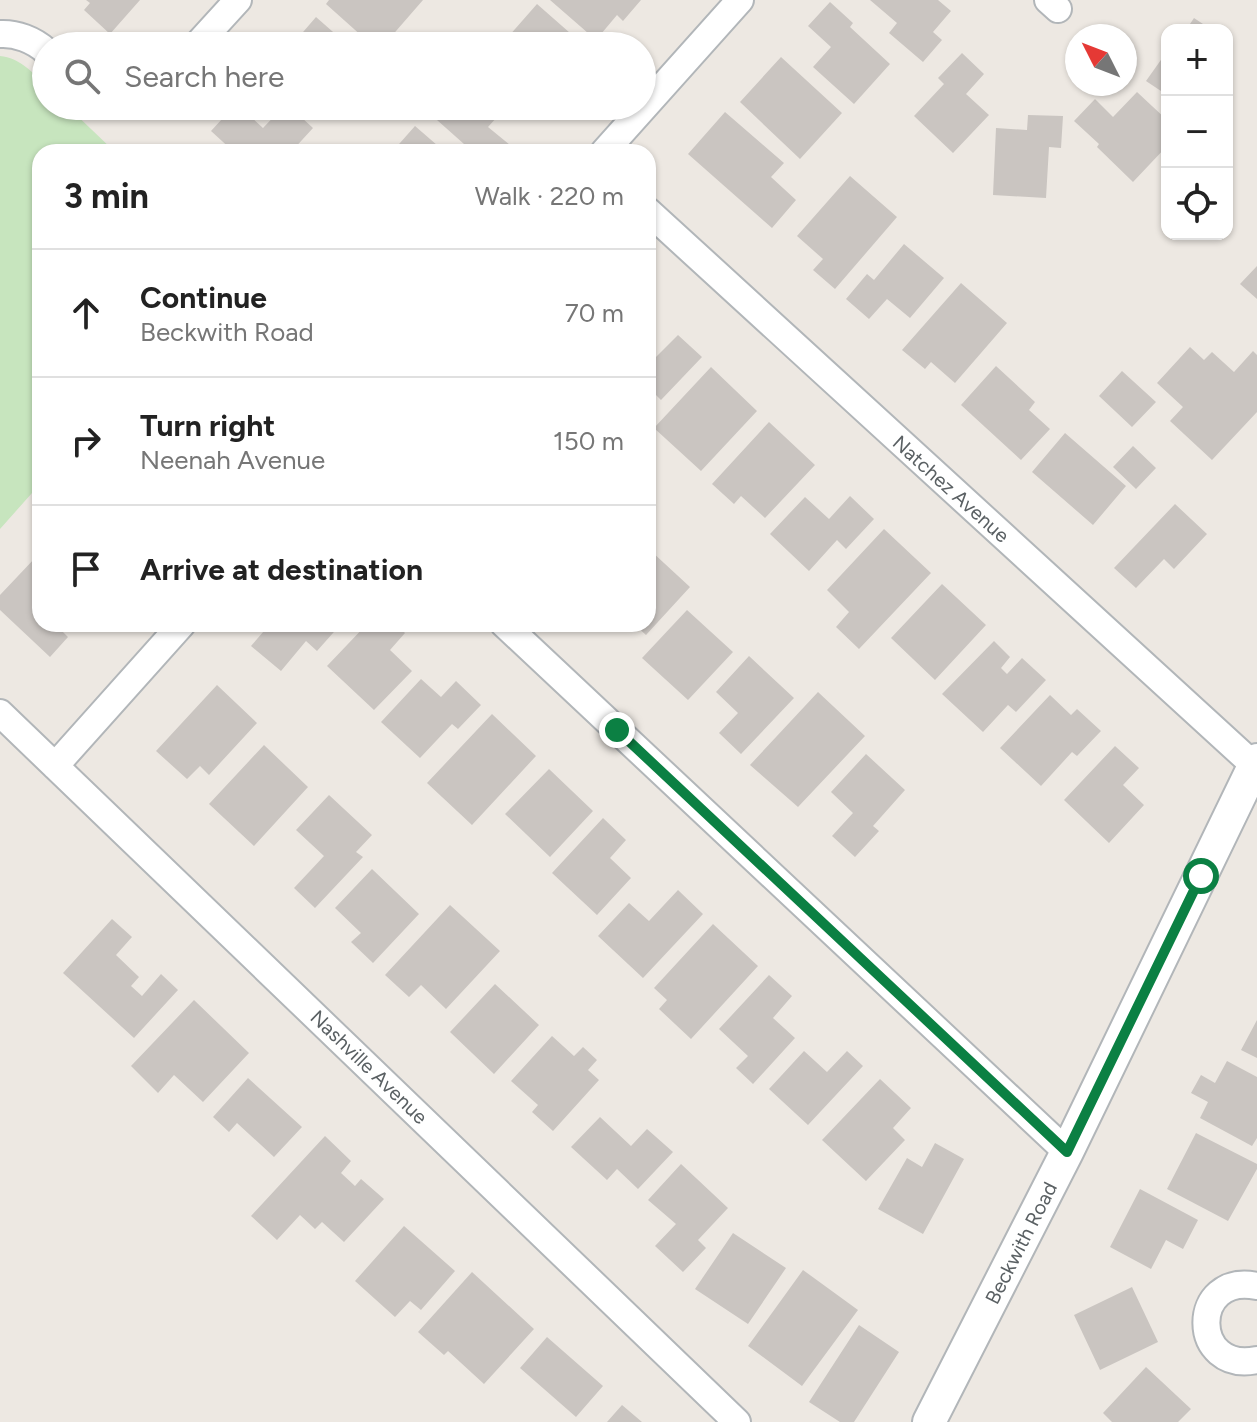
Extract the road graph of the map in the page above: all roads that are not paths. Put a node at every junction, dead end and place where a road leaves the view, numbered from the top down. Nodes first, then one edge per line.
1 (238, 0) edge
2 (740, 0) edge
3 (209, 32) edge
4 (0, 34) edge
5 (32, 41) edge
6 (656, 94) edge
7 (633, 120) edge
8 (611, 144) edge
9 (656, 218) edge
10 (175, 632) edge
11 (513, 632) edge
12 (0, 713) edge
13 (1256, 765) edge
14 (55, 766) junction
15 (1067, 1152) junction
16 (1257, 1286) edge
17 (1257, 1360) edge
18 (737, 1422) edge
19 (929, 1422) edge

1 - 3 street
2 - 6 street
4 - 5 street
7 - 8 street
9 - 13 street, Natchez Avenue
10 - 14 street
11 - 15 street
12 - 14 street, Nashville Avenue
13 - 15 street, Beckwith Road
14 - 18 street, Nashville Avenue
15 - 19 street, Beckwith Road
16 - 17 street

